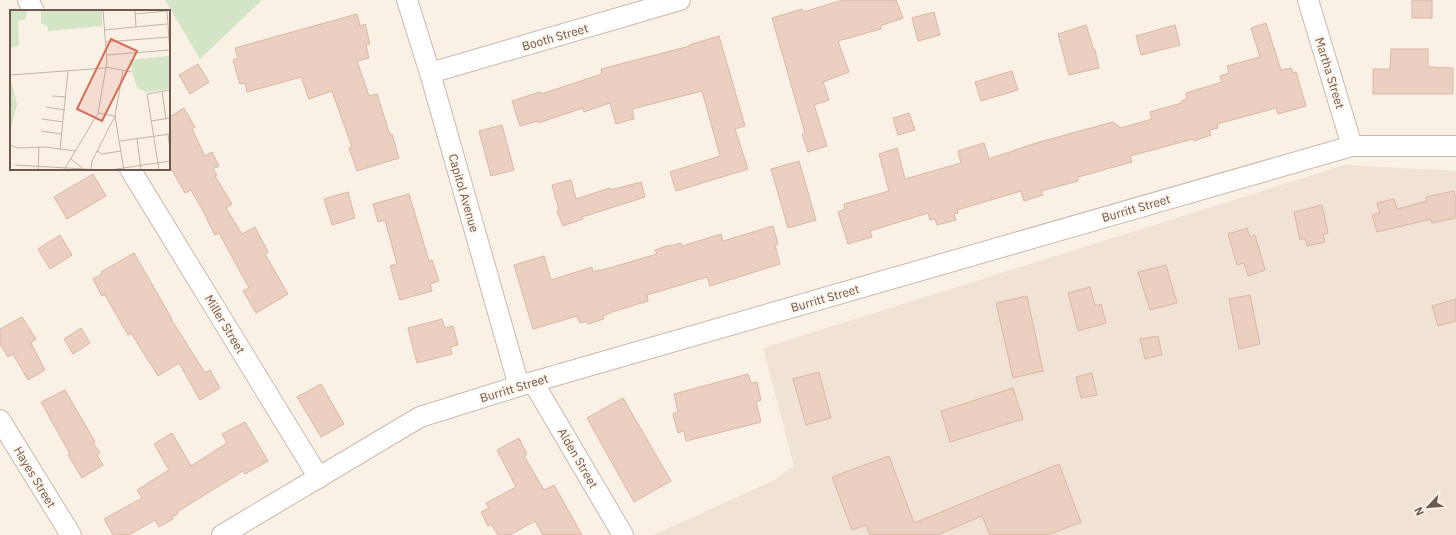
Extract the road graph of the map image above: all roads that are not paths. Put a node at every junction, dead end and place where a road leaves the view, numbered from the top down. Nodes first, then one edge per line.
1 (28, 0) edge
2 (407, 0) edge
3 (680, 0) edge
4 (1308, 0) edge
5 (33, 10) edge
6 (430, 73) junction
7 (1352, 146) junction
8 (1456, 146) edge
9 (131, 170) edge
10 (526, 384) junction
11 (0, 420) edge
12 (319, 478) junction
13 (71, 535) edge
14 (222, 535) edge
15 (623, 535) edge

1 - 5 street
2 - 6 street, Capitol Avenue
3 - 6 street, Booth Street
4 - 7 street, Martha Street
6 - 10 street, Capitol Avenue
7 - 8 street, Burritt Street
7 - 10 street, Burritt Street
9 - 12 street, Miller Street
10 - 12 street, Burritt Street
10 - 15 street, Alden Street
11 - 13 street, Hayes Street
12 - 14 street, Burritt Street

